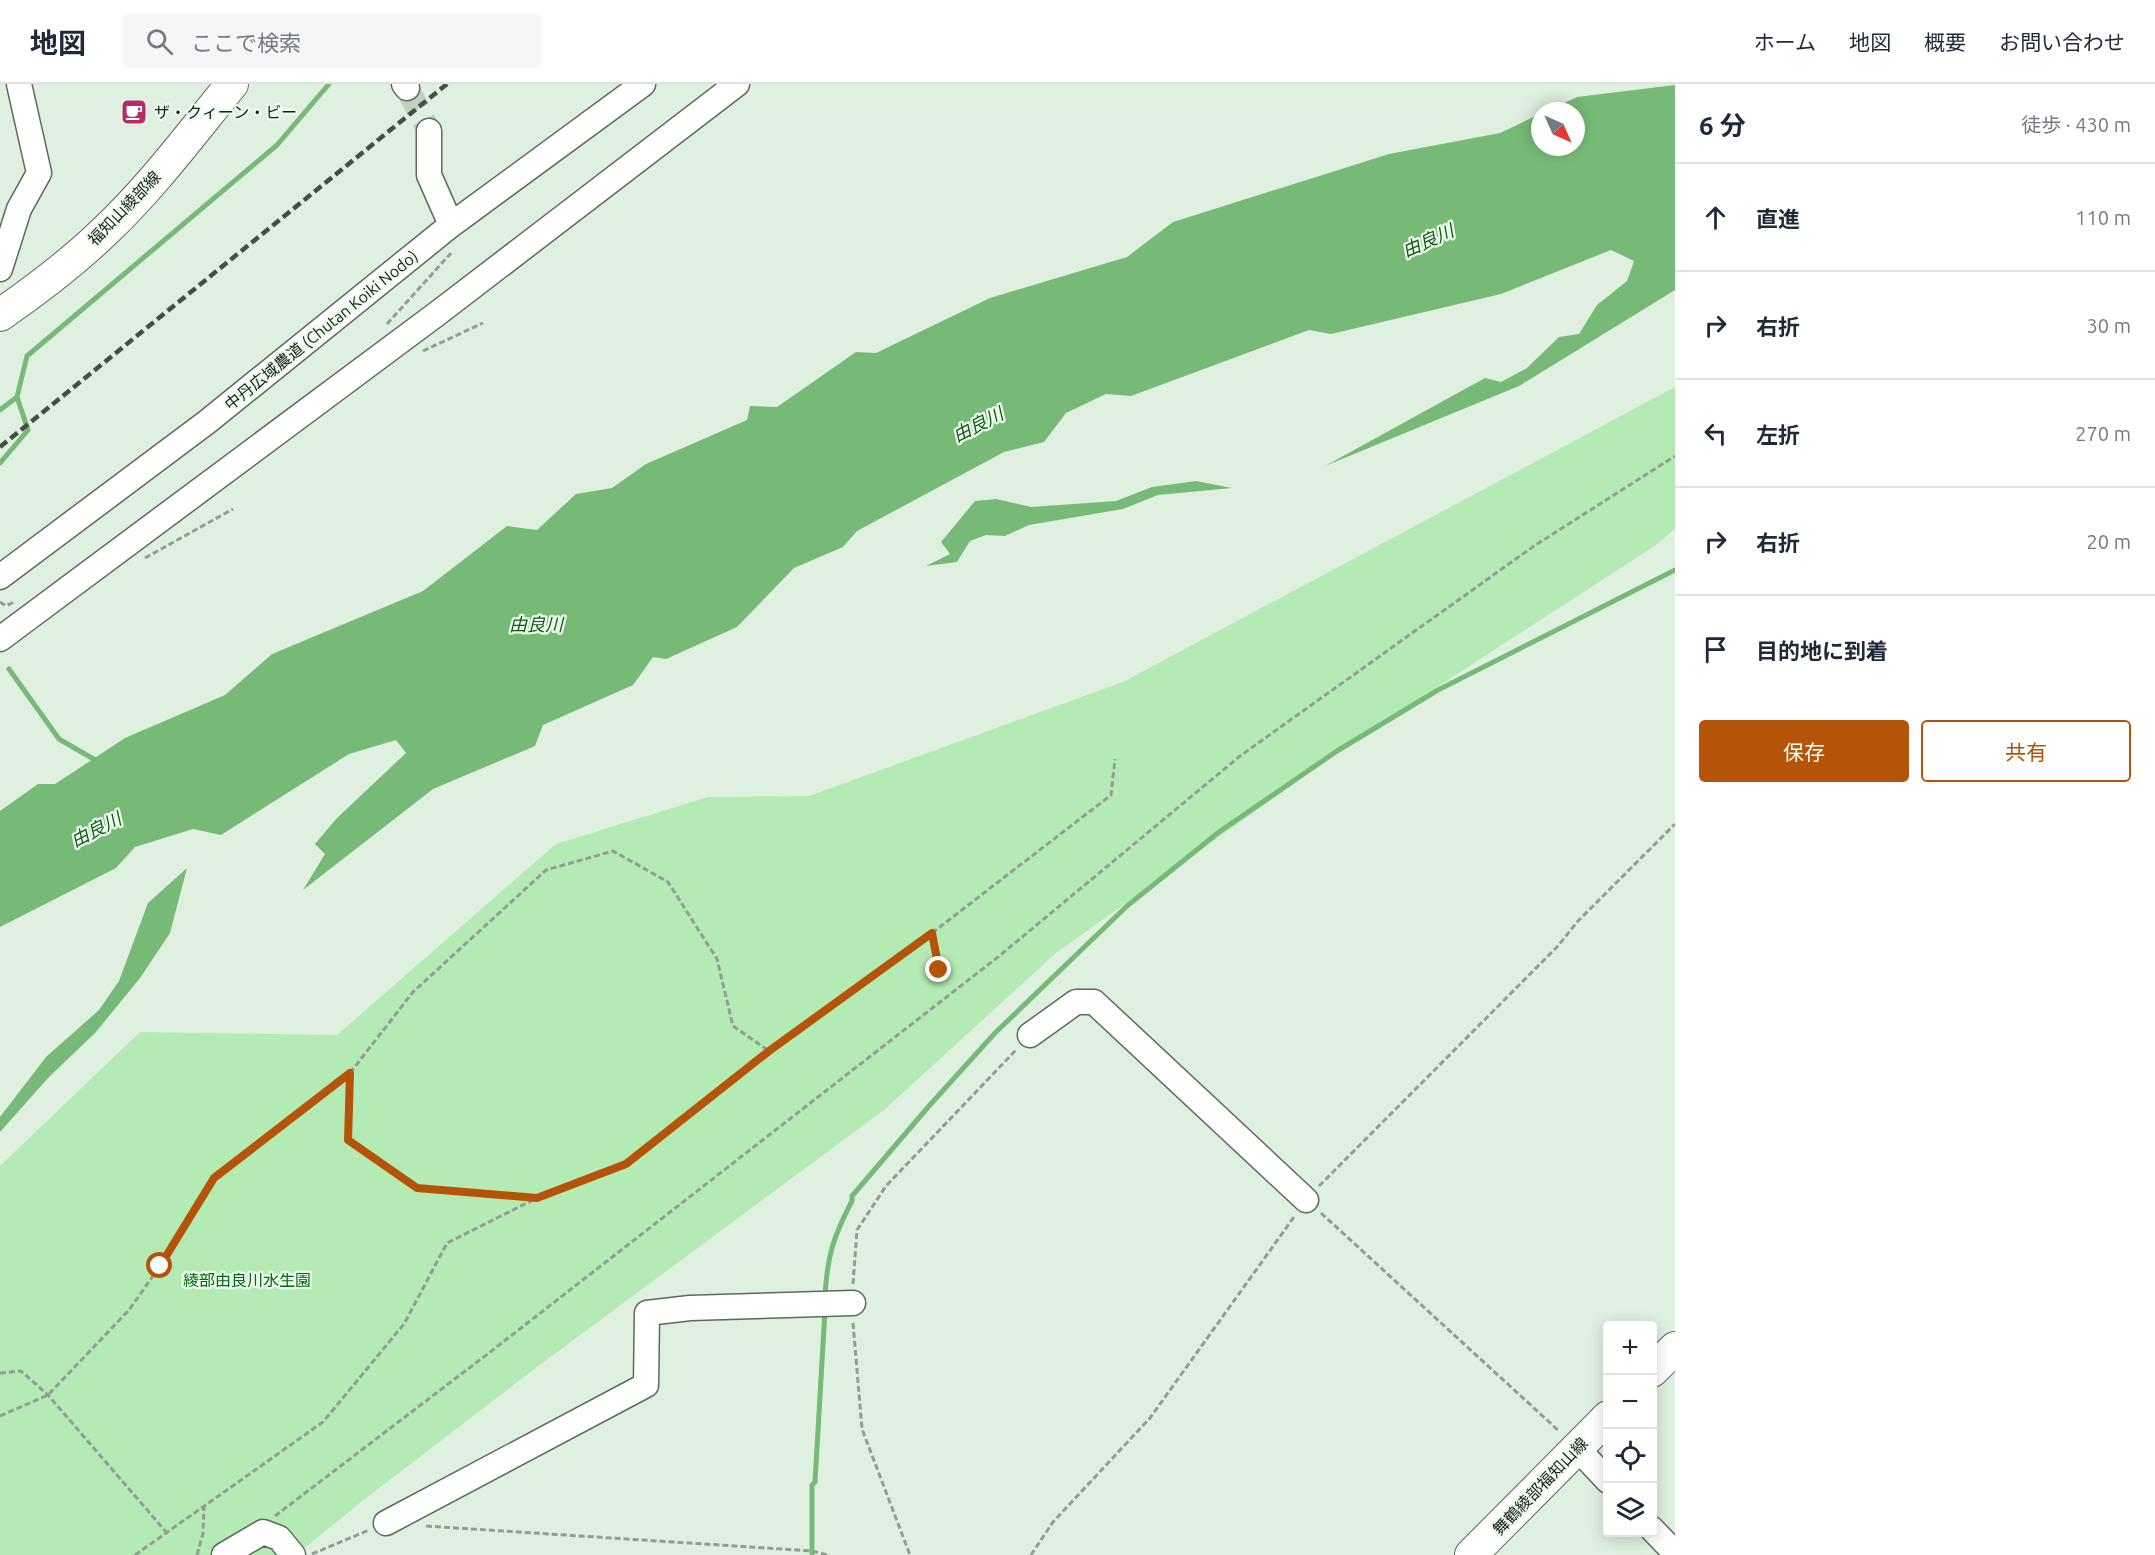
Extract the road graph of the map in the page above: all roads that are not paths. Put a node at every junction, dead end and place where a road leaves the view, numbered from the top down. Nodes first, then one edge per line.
1 (19, 84) edge
2 (232, 84) edge
3 (643, 84) edge
4 (737, 84) edge
5 (429, 131) tunnel mouth
6 (451, 225) junction
7 (0, 269) edge
8 (2, 308) edge
9 (0, 577) edge
10 (0, 639) edge
11 (1030, 1035) road end
12 (1306, 1200) road end
13 (853, 1303) road end
14 (1675, 1348) edge
15 (1657, 1367) edge
16 (1603, 1422) edge
17 (1577, 1448) junction
18 (1603, 1476) edge
19 (386, 1524) road end
20 (1657, 1533) edge
21 (1675, 1553) edge
22 (224, 1555) edge
23 (293, 1555) edge
24 (1471, 1555) edge

1 - 7 street
2 - 8 main road, 福知山綾部線
3 - 6 street, 中丹広域農道 (Chutan Koiki Nodo)
4 - 10 street
5 - 6 street
6 - 9 street, 中丹広域農道 (Chutan Koiki Nodo)
11 - 12 street
13 - 19 street
14 - 15 main road
16 - 17 main road, 舞鶴綾部福知山線
17 - 18 street
17 - 24 main road, 舞鶴綾部福知山線
20 - 21 street
22 - 23 street

